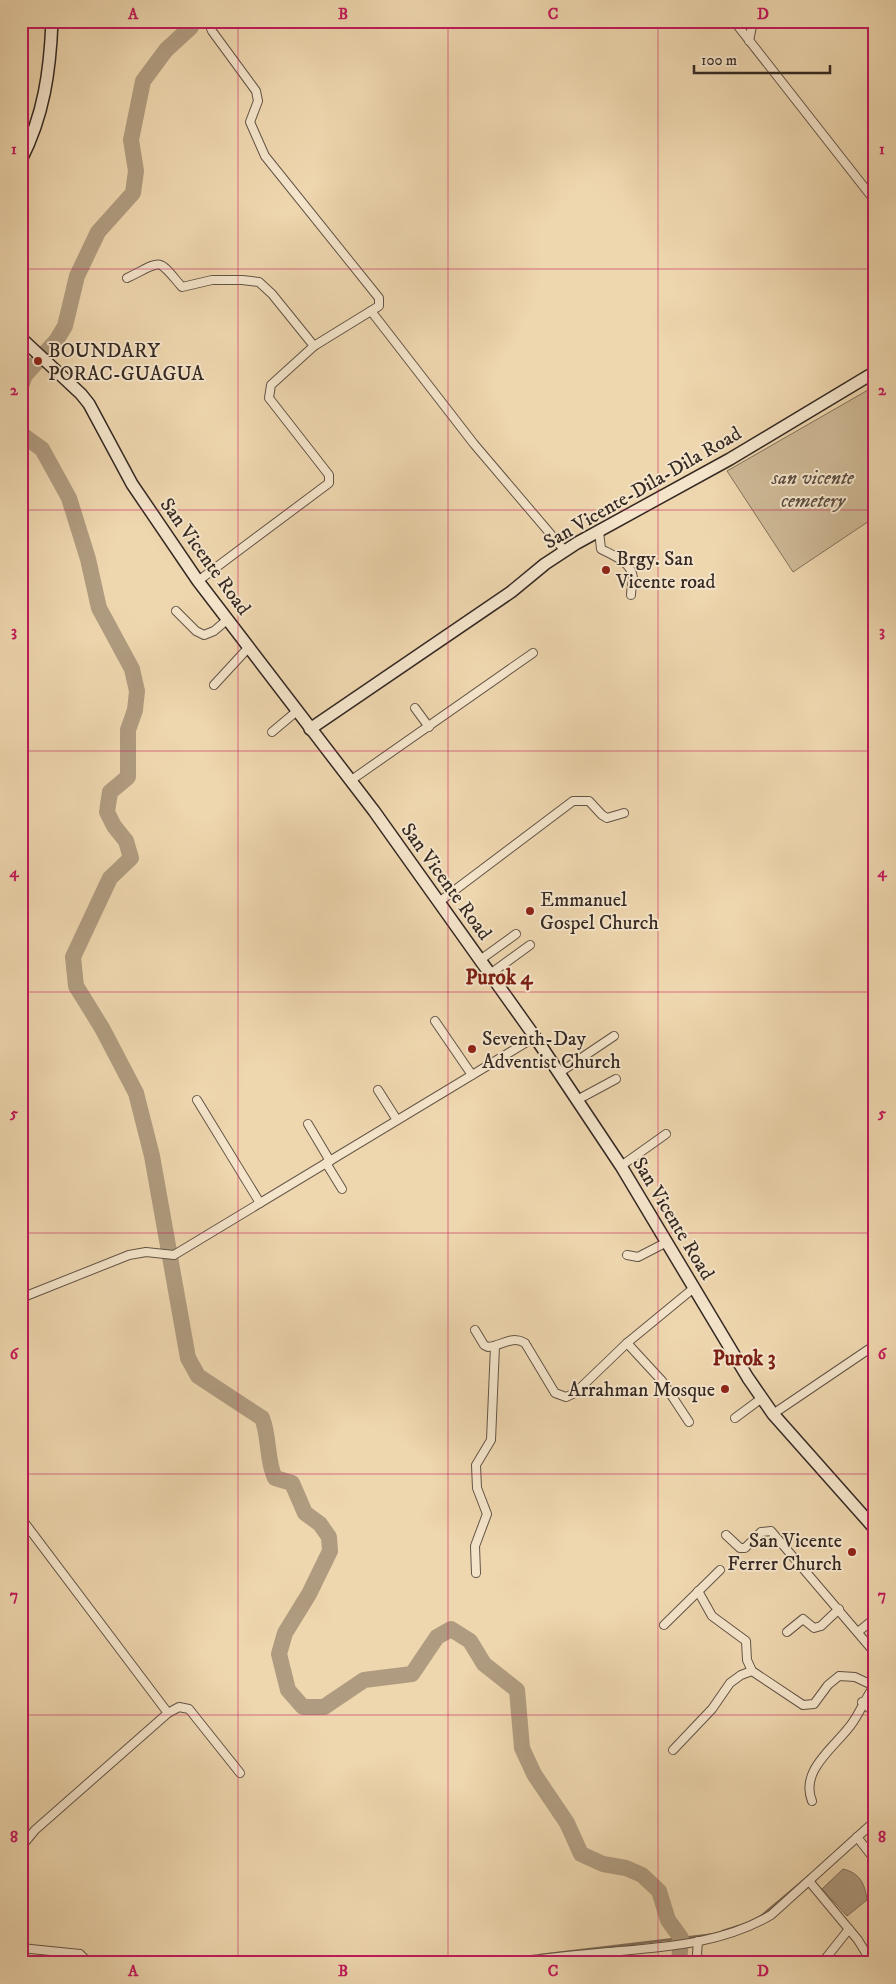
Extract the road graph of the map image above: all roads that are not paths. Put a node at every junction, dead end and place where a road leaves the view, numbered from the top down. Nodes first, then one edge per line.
1 (52, 21) edge
2 (208, 21) edge
3 (734, 21) edge
4 (752, 21) edge
5 (749, 41) junction
6 (24, 147) edge
7 (21, 160) edge
8 (875, 201) edge
9 (127, 278) dead end
10 (371, 311) junction
11 (22, 339) edge
12 (314, 346) junction
13 (875, 372) edge
14 (600, 531) junction
15 (565, 551) junction
16 (198, 581) junction
17 (631, 595) dead end
18 (176, 611) dead end
19 (228, 619) junction
20 (249, 647) junction
21 (533, 653) dead end
22 (214, 685) dead end
23 (415, 708) dead end
24 (297, 711) junction
25 (429, 727) junction
26 (310, 729) junction
27 (272, 732) dead end
28 (350, 781) junction
29 (624, 813) dead end
30 (439, 902) junction
31 (516, 934) dead end
32 (530, 945) dead end
33 (480, 960) junction
34 (490, 974) junction
35 (435, 1021) dead end
36 (614, 1036) dead end
37 (536, 1037) junction
38 (559, 1073) junction
39 (472, 1075) junction
40 (616, 1079) dead end
41 (378, 1090) dead end
42 (197, 1100) dead end
43 (577, 1100) junction
44 (397, 1120) junction
45 (308, 1124) dead end
46 (666, 1134) dead end
47 (328, 1162) junction
48 (621, 1166) junction
49 (342, 1189) dead end
50 (260, 1203) junction
51 (668, 1242) junction
52 (627, 1255) dead end
53 (695, 1287) junction
54 (21, 1298) edge
55 (476, 1330) dead end
56 (627, 1342) junction
57 (875, 1345) edge
58 (496, 1346) junction
59 (762, 1398) junction
60 (773, 1414) junction
61 (735, 1418) dead end
62 (689, 1422) dead end
63 (21, 1518) edge
64 (875, 1529) edge
65 (726, 1535) dead end
66 (720, 1570) dead end
67 (476, 1573) dead end
68 (698, 1591) junction
69 (839, 1609) junction
70 (875, 1618) edge
71 (664, 1625) dead end
72 (787, 1632) dead end
73 (858, 1632) junction
74 (875, 1653) edge
75 (752, 1671) junction
76 (874, 1685) edge
77 (862, 1702) junction
78 (168, 1713) junction
79 (875, 1713) edge
80 (673, 1750) dead end
81 (240, 1773) dead end
82 (812, 1800) dead end
83 (875, 1821) edge
84 (857, 1837) junction
85 (21, 1847) edge
86 (875, 1860) edge
87 (809, 1881) junction
88 (849, 1929) junction
89 (698, 1941) junction
90 (21, 1948) edge
91 (86, 1960) edge
92 (505, 1963) edge
93 (699, 1963) edge
94 (822, 1963) edge
95 (872, 1963) edge

1 - 6 street
2 - 10 street
3 - 5 street
4 - 5 street
5 - 8 street
6 - 7 street
9 - 12 street
10 - 12 street
10 - 15 street
11 - 16 street, San Vicente Road
12 - 16 street
13 - 14 street, San Vicente-Dila-Dila Road
14 - 15 street, San Vicente-Dila-Dila Road
14 - 17 street
15 - 26 street, San Vicente-Dila-Dila Road
16 - 19 street, San Vicente Road
18 - 19 street
19 - 20 street, San Vicente Road
20 - 22 street
20 - 24 street, San Vicente Road
21 - 25 street
23 - 25 street
24 - 26 street, San Vicente Road
24 - 27 street
25 - 28 street
26 - 28 street, San Vicente Road
28 - 30 street, San Vicente Road
29 - 30 street
30 - 33 street, San Vicente Road
31 - 33 street
32 - 34 street
33 - 34 street, San Vicente Road
34 - 37 street, San Vicente Road
35 - 39 street
36 - 38 street
37 - 38 street, San Vicente Road
37 - 39 street
38 - 43 street, San Vicente Road
39 - 44 street
40 - 43 street
41 - 44 street
42 - 50 street
43 - 48 street, San Vicente Road
44 - 47 street
45 - 47 street
46 - 48 street
47 - 49 street
47 - 50 street
48 - 51 street, San Vicente Road
50 - 54 street
51 - 52 street
51 - 53 street, San Vicente Road
53 - 56 street
53 - 59 street, San Vicente Road
55 - 58 street
56 - 58 street
56 - 62 street
57 - 60 street
58 - 67 street
59 - 60 street, San Vicente Road
59 - 61 street
60 - 64 street, San Vicente Road
63 - 78 street
65 - 69 street
66 - 68 street
68 - 71 street
68 - 75 street
69 - 72 street
69 - 73 street
70 - 73 street
73 - 74 street
75 - 76 street
75 - 80 street
76 - 77 street
77 - 79 street
77 - 82 street
78 - 81 street
78 - 85 street
83 - 84 street
84 - 86 street
84 - 87 street
87 - 88 street
87 - 89 street
88 - 94 street
88 - 95 street
89 - 92 street
89 - 93 street
90 - 91 street

